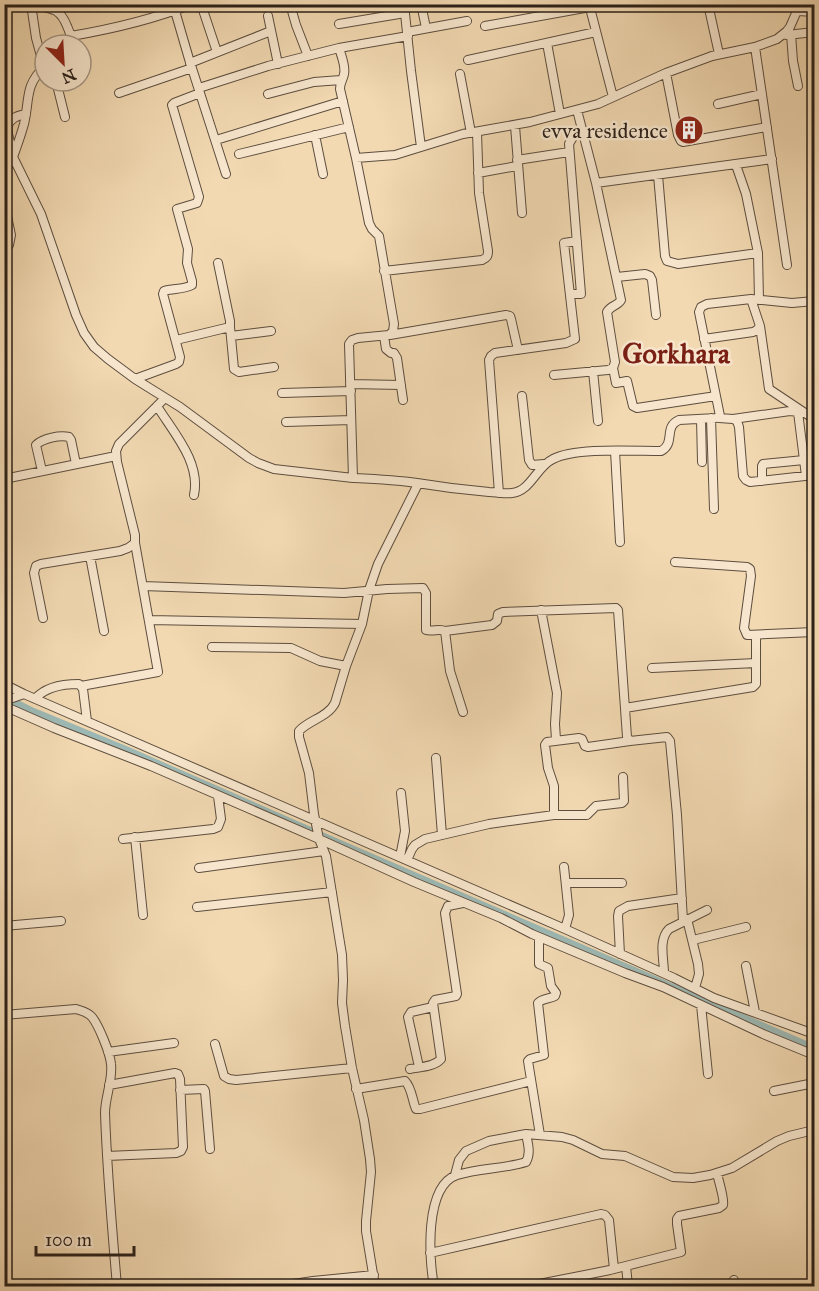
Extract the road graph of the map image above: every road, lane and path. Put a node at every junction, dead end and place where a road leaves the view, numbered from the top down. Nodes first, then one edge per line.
1 (192, 4) edge
2 (201, 4) edge
3 (290, 4) edge
4 (404, 4) edge
5 (421, 4) edge
6 (708, 4) edge
7 (31, 5) edge
8 (590, 6) edge
9 (174, 8) edge
10 (799, 8) edge
11 (814, 12) edge
12 (405, 14) junction
13 (268, 16) dead end
14 (467, 21) dead end
15 (339, 24) dead end
16 (485, 26) dead end
17 (426, 28) junction
18 (271, 31) junction
19 (596, 32) junction
20 (814, 32) edge
21 (35, 33) edge
22 (70, 33) edge
23 (87, 33) edge
24 (407, 34) junction
25 (787, 35) junction
26 (547, 43) junction
27 (755, 47) junction
28 (339, 48) junction
29 (217, 52) junction
30 (719, 54) junction
31 (308, 56) junction
32 (468, 60) dead end
33 (278, 64) junction
34 (191, 65) junction
35 (666, 73) junction
36 (460, 74) dead end
37 (33, 79) edge
38 (341, 80) junction
39 (798, 86) dead end
40 (199, 91) junction
41 (59, 93) edge
42 (119, 93) dead end
43 (268, 94) dead end
44 (762, 94) junction
45 (613, 97) junction
46 (343, 101) junction
47 (718, 104) dead end
48 (577, 110) junction
49 (26, 114) junction
50 (560, 114) junction
51 (65, 117) dead end
52 (514, 126) junction
53 (349, 127) junction
54 (767, 127) junction
55 (583, 130) junction
56 (474, 132) junction
57 (315, 135) junction
58 (216, 140) junction
59 (421, 147) junction
60 (569, 152) junction
61 (239, 154) dead end
62 (4, 156) edge
63 (14, 158) junction
64 (356, 158) junction
65 (772, 159) junction
66 (517, 163) junction
67 (4, 165) edge
68 (736, 165) junction
69 (478, 173) junction
70 (226, 174) dead end
71 (323, 174) dead end
72 (658, 175) junction
73 (596, 183) junction
74 (4, 202) edge
75 (522, 213) dead end
76 (577, 241) junction
77 (4, 249) edge
78 (758, 253) junction
79 (218, 263) dead end
80 (786, 265) dead end
81 (384, 271) junction
82 (617, 277) junction
83 (570, 294) junction
84 (755, 300) junction
85 (814, 302) edge
86 (656, 315) dead end
87 (760, 326) junction
88 (230, 331) junction
89 (271, 331) dead end
90 (387, 335) junction
91 (704, 339) junction
92 (176, 340) junction
93 (518, 350) junction
94 (274, 367) dead end
95 (613, 368) junction
96 (593, 371) junction
97 (554, 375) dead end
98 (135, 380) junction
99 (401, 385) junction
100 (350, 388) junction
101 (282, 393) dead end
102 (522, 396) dead end
103 (716, 396) junction
104 (165, 398) junction
105 (403, 400) dead end
106 (157, 406) junction
107 (715, 418) junction
108 (701, 419) junction
109 (734, 419) junction
110 (814, 419) edge
111 (351, 420) junction
112 (598, 421) dead end
113 (286, 422) dead end
114 (615, 451) junction
115 (116, 456) junction
116 (804, 460) junction
117 (702, 462) dead end
118 (76, 464) junction
119 (544, 464) junction
120 (42, 471) junction
121 (810, 476) edge
122 (353, 478) junction
123 (4, 479) edge
124 (762, 481) junction
125 (418, 484) junction
126 (499, 493) junction
127 (194, 495) dead end
128 (714, 509) dead end
129 (620, 542) dead end
130 (135, 543) junction
131 (90, 556) junction
132 (675, 562) dead end
133 (143, 586) junction
134 (369, 590) junction
135 (541, 610) junction
136 (43, 618) dead end
137 (149, 620) junction
138 (362, 624) junction
139 (104, 631) dead end
140 (445, 631) junction
141 (814, 632) edge
142 (756, 635) junction
143 (212, 647) dead end
144 (756, 663) junction
145 (346, 666) junction
146 (652, 668) dead end
147 (4, 684) edge
148 (81, 686) junction
149 (22, 694) junction
150 (35, 699) junction
151 (4, 701) edge
152 (4, 706) edge
153 (625, 708) junction
154 (462, 712) dead end
155 (87, 721) junction
156 (556, 740) junction
157 (630, 741) junction
158 (436, 758) dead end
159 (623, 777) dead end
160 (401, 793) dead end
161 (218, 796) junction
162 (554, 815) junction
163 (316, 820) junction
164 (442, 835) junction
165 (135, 837) junction
166 (123, 839) dead end
167 (319, 839) junction
168 (324, 851) junction
169 (404, 859) junction
170 (564, 867) dead end
171 (199, 868) dead end
172 (566, 883) junction
173 (622, 883) dead end
174 (332, 892) junction
175 (682, 898) junction
176 (464, 903) junction
177 (197, 907) dead end
178 (706, 910) dead end
179 (142, 915) dead end
180 (685, 920) junction
181 (61, 921) dead end
182 (4, 926) edge
183 (746, 927) dead end
184 (566, 929) junction
185 (539, 937) junction
186 (693, 940) junction
187 (620, 954) junction
188 (746, 966) dead end
189 (664, 973) junction
190 (695, 988) junction
191 (701, 1005) junction
192 (433, 1007) junction
193 (756, 1012) junction
194 (4, 1015) edge
195 (814, 1034) edge
196 (174, 1043) dead end
197 (215, 1044) dead end
198 (108, 1052) junction
199 (814, 1055) edge
200 (419, 1067) junction
201 (352, 1068) junction
202 (410, 1069) dead end
203 (708, 1074) dead end
204 (531, 1081) junction
205 (814, 1083) edge
206 (109, 1084) junction
207 (356, 1089) junction
208 (180, 1090) junction
209 (774, 1091) dead end
210 (814, 1130) edge
211 (526, 1134) junction
212 (540, 1134) junction
213 (210, 1149) dead end
214 (106, 1156) junction
215 (717, 1173) junction
216 (455, 1175) junction
217 (430, 1253) junction
218 (626, 1266) junction
219 (614, 1269) junction
220 (374, 1275) junction
221 (375, 1286) edge
222 (117, 1287) edge
223 (280, 1287) edge
224 (434, 1287) edge
225 (529, 1287) edge
226 (628, 1287) edge

1 - 9 street
2 - 29 street
3 - 31 street
4 - 12 street
5 - 17 street
6 - 30 street
7 - 21 street
7 - 22 street
8 - 16 street
8 - 19 street
9 - 23 street
9 - 34 street
10 - 11 street
10 - 25 street
12 - 15 street
12 - 24 street
13 - 18 street
14 - 17 street
17 - 24 street
18 - 29 street
18 - 33 street
19 - 26 street
19 - 45 street
20 - 25 street
24 - 28 street
24 - 59 street
25 - 27 street
25 - 39 street
26 - 32 street
26 - 50 street
27 - 30 street
27 - 44 street
28 - 31 street
28 - 38 street
29 - 34 street
30 - 35 street
31 - 33 street
33 - 40 street
34 - 40 street
34 - 42 street
35 - 45 street
35 - 54 street
36 - 56 street
37 - 49 street
38 - 43 street
38 - 46 street
40 - 58 street
40 - 92 street
41 - 51 street
44 - 47 street
44 - 54 street
45 - 48 street
46 - 53 street
46 - 58 street
48 - 50 street
48 - 55 street
49 - 63 street
49 - 63 street
50 - 52 street
52 - 56 street
52 - 66 street
53 - 57 street
53 - 64 street
54 - 65 street
55 - 60 street
55 - 73 street
56 - 59 street
56 - 69 street
57 - 61 street
57 - 71 street
58 - 70 street
59 - 64 street
60 - 66 street
60 - 76 street
62 - 63 street
63 - 67 street
63 - 98 street
64 - 81 street
65 - 68 street
65 - 80 street
66 - 69 street
66 - 75 street
68 - 72 street
68 - 78 street
69 - 81 street
72 - 73 street
72 - 78 street
73 - 82 street
74 - 77 street
76 - 83 street
76 - 83 street
78 - 84 street
79 - 88 street
81 - 90 street
82 - 86 street
82 - 95 street
83 - 93 street
84 - 85 street
84 - 87 street
84 - 91 street
87 - 91 street
87 - 110 street
88 - 89 street
88 - 92 street
88 - 94 street
90 - 93 street
90 - 99 street
90 - 100 street
91 - 103 street
92 - 98 street
93 - 126 street
95 - 96 street
95 - 103 street
96 - 97 street
96 - 112 street
98 - 104 street
99 - 100 street
99 - 105 street
100 - 101 street
100 - 111 street
102 - 119 street
103 - 107 street
104 - 106 street
104 - 122 street
106 - 115 street
106 - 127 street
107 - 108 street
107 - 109 street
107 - 128 street
108 - 114 street
108 - 117 street
109 - 116 street
109 - 124 street
111 - 113 street
111 - 122 street
114 - 119 street
114 - 129 street
115 - 118 street
115 - 130 street
116 - 121 street
116 - 124 street
118 - 120 street
118 - 120 street
119 - 126 street
120 - 123 street
121 - 124 street
122 - 125 street
125 - 126 street
125 - 134 street
130 - 131 street
130 - 133 street
131 - 136 street
131 - 139 street
132 - 142 street
133 - 134 street
133 - 137 street
134 - 138 street
134 - 140 street
135 - 140 street
135 - 153 street
135 - 156 street
137 - 138 street
137 - 148 street
138 - 145 street
140 - 154 street
141 - 142 street
142 - 144 street
143 - 145 street
144 - 146 street
144 - 153 street
145 - 163 street
147 - 149 street
148 - 150 street
148 - 155 street
149 - 150 street
149 - 151 street
150 - 155 street
152 - 161 street
153 - 157 street
155 - 163 street
156 - 157 street
156 - 162 street
157 - 175 street
158 - 164 street
159 - 162 street
160 - 169 street
161 - 165 street
161 - 167 street
162 - 164 street
163 - 167 street
163 - 169 street
164 - 169 street
165 - 166 street
165 - 179 street
167 - 168 street
167 - 176 street
168 - 171 street
168 - 174 street
169 - 184 street
170 - 172 street
172 - 173 street
172 - 184 street
174 - 177 street
174 - 201 street
175 - 180 street
175 - 187 street
176 - 185 street
176 - 192 street
178 - 180 street
180 - 186 street
180 - 189 street
181 - 182 street
183 - 186 street
184 - 187 street
185 - 191 street
185 - 204 street
186 - 190 street
187 - 189 street
188 - 193 street
189 - 190 street
190 - 193 street
191 - 199 street
191 - 203 street
192 - 200 street
192 - 200 street
193 - 195 street
194 - 198 street
196 - 198 street
197 - 201 street
198 - 206 street
200 - 202 street
201 - 207 street
204 - 207 street
204 - 212 street
205 - 209 street
206 - 208 street
206 - 214 street
207 - 220 street
208 - 213 street
208 - 214 street
210 - 215 street
211 - 212 street
211 - 216 street
211 - 216 street
212 - 215 street
214 - 222 street
215 - 218 street
216 - 217 street
217 - 219 street
217 - 224 street
218 - 219 street
218 - 226 street
219 - 225 street
220 - 221 street
220 - 223 street

